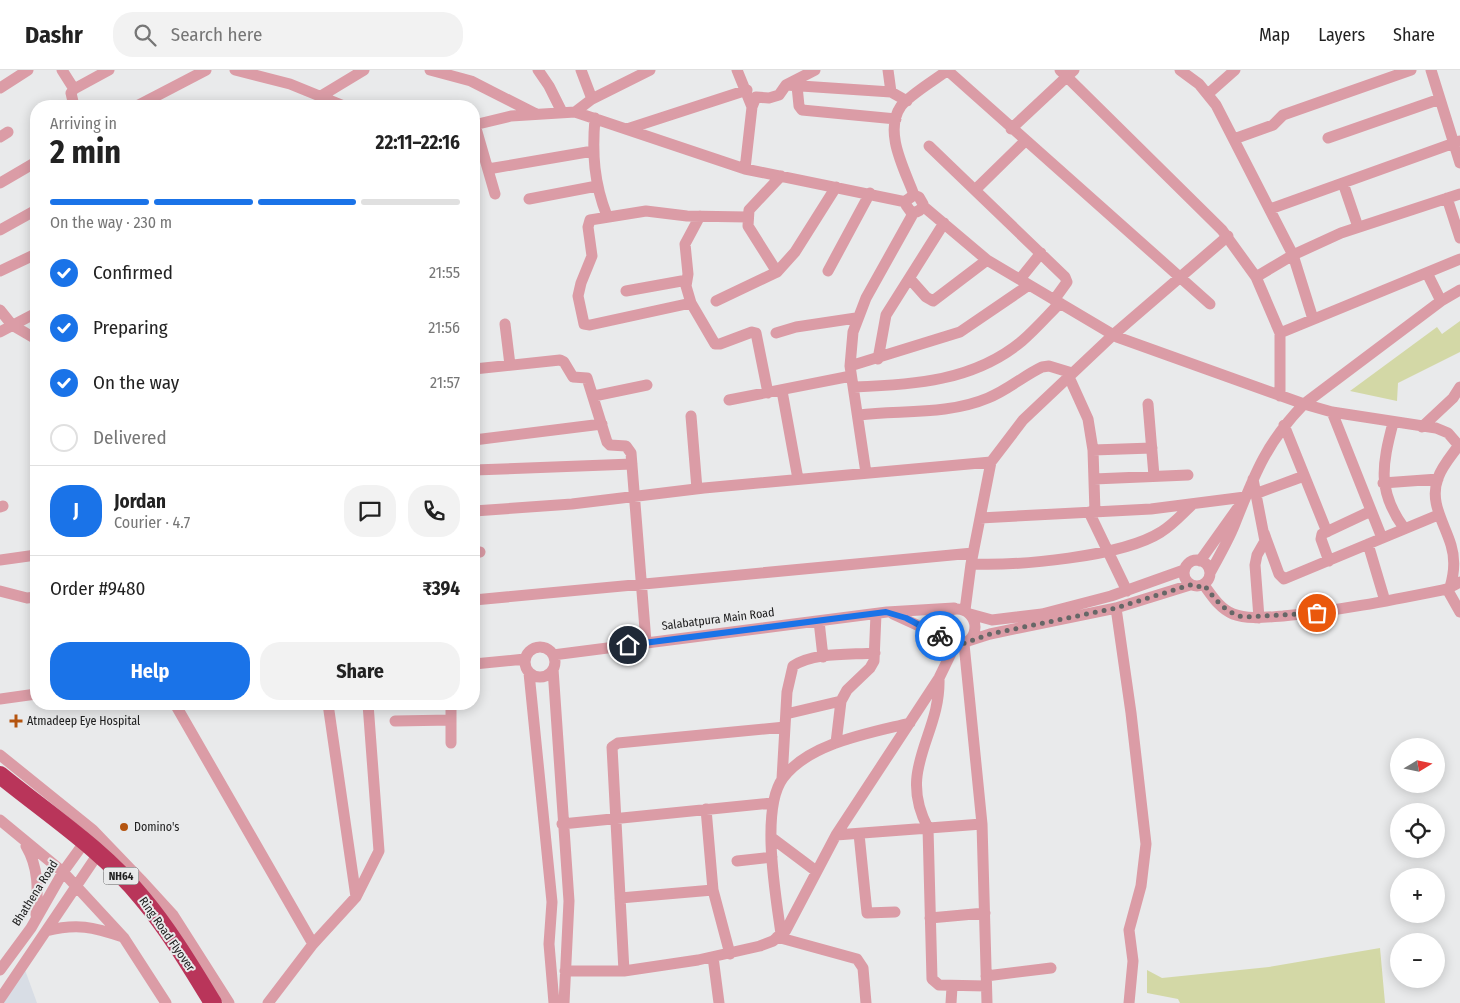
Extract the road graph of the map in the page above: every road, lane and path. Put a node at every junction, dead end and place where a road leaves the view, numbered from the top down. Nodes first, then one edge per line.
1 (28, 70) edge
2 (62, 70) edge
3 (109, 70) edge
4 (206, 70) edge
5 (236, 70) edge
6 (364, 70) edge
7 (430, 70) edge
8 (538, 70) edge
9 (581, 70) edge
10 (650, 70) edge
11 (737, 70) edge
12 (815, 70) edge
13 (888, 70) edge
14 (948, 70) edge
15 (1180, 70) edge
16 (1235, 70) edge
17 (1411, 70) edge
18 (1431, 70) edge
19 (1067, 72) edge
20 (458, 73) edge
21 (791, 86) junction
22 (0, 88) edge
23 (74, 89) junction
24 (747, 90) junction
25 (891, 92) junction
26 (1209, 93) junction
27 (321, 96) junction
28 (592, 99) junction
29 (1440, 99) junction
30 (73, 100) edge
31 (148, 100) edge
32 (329, 100) edge
33 (907, 101) junction
34 (752, 107) junction
35 (562, 112) junction
36 (575, 112) junction
37 (536, 114) junction
38 (595, 118) junction
39 (896, 119) junction
40 (480, 124) edge
41 (1011, 128) junction
42 (627, 129) junction
43 (1328, 138) dead end
44 (1234, 139) junction
45 (1025, 141) junction
46 (1457, 142) edge
47 (480, 144) edge
48 (929, 146) dead end
49 (592, 151) junction
50 (1460, 162) edge
51 (30, 166) edge
52 (488, 169) junction
53 (745, 169) junction
54 (781, 176) junction
55 (0, 183) edge
56 (1343, 183) junction
57 (597, 186) junction
58 (836, 187) junction
59 (975, 190) junction
60 (870, 193) junction
61 (495, 194) dead end
62 (1460, 194) edge
63 (1447, 198) junction
64 (530, 199) dead end
65 (910, 199) junction
66 (918, 209) junction
67 (1270, 209) junction
68 (30, 213) edge
69 (608, 216) junction
70 (700, 216) junction
71 (747, 217) junction
72 (944, 222) junction
73 (1358, 227) junction
74 (0, 230) edge
75 (1228, 236) junction
76 (1460, 238) edge
77 (1042, 253) junction
78 (1292, 255) junction
79 (30, 257) edge
80 (1460, 259) edge
81 (987, 260) junction
82 (828, 271) dead end
83 (0, 272) edge
84 (777, 272) junction
85 (1427, 273) junction
86 (1180, 276) junction
87 (1256, 277) junction
88 (687, 280) junction
89 (910, 280) junction
90 (1025, 282) junction
91 (1460, 290) edge
92 (626, 291) dead end
93 (716, 301) dead end
94 (1442, 301) junction
95 (1057, 302) junction
96 (691, 303) junction
97 (1210, 304) dead end
98 (0, 310) edge
99 (30, 316) edge
100 (856, 318) junction
101 (1313, 319) junction
102 (505, 324) dead end
103 (12, 325) junction
104 (0, 332) edge
105 (776, 333) dead end
106 (1280, 333) junction
107 (1113, 335) junction
108 (30, 336) edge
109 (878, 359) junction
110 (510, 365) junction
111 (480, 368) edge
112 (1070, 375) junction
113 (852, 376) junction
114 (647, 385) dead end
115 (1460, 387) edge
116 (782, 391) junction
117 (768, 393) junction
118 (594, 396) junction
119 (1280, 396) junction
120 (729, 400) dead end
121 (1148, 404) dead end
122 (1304, 404) junction
123 (1332, 412) junction
124 (858, 415) junction
125 (691, 416) dead end
126 (1393, 423) junction
127 (602, 424) junction
128 (1284, 425) junction
129 (1422, 427) junction
130 (480, 439) edge
131 (1459, 446) edge
132 (1152, 448) junction
133 (1093, 450) junction
134 (991, 462) junction
135 (632, 464) junction
136 (480, 470) edge
137 (866, 473) junction
138 (1188, 475) dead end
139 (1154, 476) junction
140 (1304, 476) junction
141 (798, 479) junction
142 (1094, 479) junction
143 (1438, 479) junction
144 (1383, 483) junction
145 (697, 489) junction
146 (634, 497) junction
147 (1247, 499) junction
148 (1193, 504) junction
149 (480, 511) edge
150 (1371, 511) junction
151 (1092, 512) junction
152 (1438, 515) junction
153 (980, 518) junction
154 (1404, 528) junction
155 (1326, 532) junction
156 (1264, 533) junction
157 (1382, 538) junction
158 (1456, 541) edge
159 (1368, 544) junction
160 (1107, 551) junction
161 (30, 556) edge
162 (972, 559) junction
163 (0, 560) edge
164 (1200, 560) junction
165 (1329, 561) junction
166 (1184, 570) junction
167 (1210, 573) junction
168 (641, 582) junction
169 (1190, 585) junction
170 (1204, 585) junction
171 (1452, 586) edge
172 (0, 591) edge
173 (1127, 591) junction
174 (30, 598) edge
175 (480, 599) edge
176 (1385, 601) junction
177 (1116, 608) junction
178 (963, 611) junction
179 (1460, 612) edge
180 (881, 613) junction
181 (1260, 618) junction
182 (819, 621) junction
183 (941, 636) junction
184 (646, 642) junction
185 (962, 643) junction
186 (875, 653) junction
187 (553, 655) junction
188 (823, 657) junction
189 (525, 659) junction
190 (480, 663) edge
191 (553, 669) junction
192 (529, 673) junction
193 (939, 678) junction
194 (30, 695) edge
195 (0, 699) edge
196 (841, 701) junction
197 (178, 710) edge
198 (329, 710) edge
199 (369, 710) edge
200 (452, 710) edge
201 (786, 714) junction
202 (451, 720) junction
203 (395, 721) dead end
204 (910, 723) junction
205 (785, 728) junction
206 (451, 743) dead end
207 (836, 743) junction
208 (0, 755) edge
209 (0, 775) edge
210 (782, 779) junction
211 (0, 790) edge
212 (772, 803) junction
213 (706, 809) junction
214 (615, 818) junction
215 (0, 820) edge
216 (562, 824) junction
217 (982, 824) junction
218 (928, 828) junction
219 (93, 830) junction
220 (859, 834) junction
221 (836, 836) junction
222 (22, 838) junction
223 (772, 838) junction
224 (106, 843) junction
225 (772, 857) junction
226 (737, 861) dead end
227 (63, 872) junction
228 (816, 872) junction
229 (75, 885) junction
230 (713, 890) junction
231 (356, 897) junction
232 (620, 898) junction
233 (895, 912) dead end
234 (985, 913) junction
235 (930, 918) junction
236 (36, 919) junction
237 (46, 931) junction
238 (779, 936) junction
239 (124, 938) junction
240 (314, 944) junction
241 (730, 954) junction
242 (713, 957) junction
243 (1051, 968) dead end
244 (0, 970) edge
245 (565, 971) junction
246 (624, 971) junction
247 (986, 981) junction
248 (952, 987) junction
249 (0, 999) edge
250 (166, 1003) edge
251 (200, 1003) edge
252 (213, 1003) edge
253 (228, 1003) edge
254 (268, 1003) edge
255 (554, 1003) edge
256 (564, 1003) edge
257 (718, 1003) edge
258 (866, 1003) edge
259 (951, 1003) edge
260 (987, 1003) edge
261 (1129, 1003) edge

1 - 22 street
2 - 23 street
3 - 23 street
4 - 31 street
5 - 27 street
6 - 27 street
7 - 20 street
8 - 35 street
9 - 28 street
10 - 28 street
11 - 24 street
12 - 21 street
13 - 25 street
14 - 33 street
14 - 41 street
15 - 26 street
16 - 26 street
17 - 44 street
18 - 29 street
19 - 41 street
19 - 75 street
20 - 37 street
21 - 25 street
21 - 34 street
21 - 39 street
23 - 30 street
24 - 34 street
24 - 42 street
25 - 33 street
26 - 44 street
27 - 32 street
28 - 36 street
29 - 43 street
29 - 46 street
33 - 39 street
34 - 53 street
35 - 36 street
35 - 37 street
36 - 38 street
37 - 40 street
38 - 42 street
38 - 49 street
39 - 65 street
41 - 45 street
42 - 53 street
44 - 67 street
45 - 59 street
45 - 86 street
46 - 50 street
46 - 56 street
47 - 52 street
48 - 59 street
49 - 52 street
49 - 57 street
51 - 55 street
52 - 61 street
53 - 54 street
54 - 58 street
54 - 71 street
56 - 67 street
56 - 73 street
57 - 64 street
57 - 69 street
58 - 60 street
58 - 84 street
59 - 77 street
60 - 65 street
60 - 82 street
62 - 63 street
63 - 73 street
63 - 76 street
65 - 66 street
66 - 72 street
66 - 100 street
67 - 78 street
68 - 74 street
69 - 70 street
69 - 96 street
70 - 71 street
70 - 88 street
71 - 84 street
72 - 81 street
72 - 89 street
73 - 78 street
75 - 86 street
75 - 87 street
77 - 90 street
77 - 95 street
78 - 87 street
78 - 101 street
79 - 83 street
80 - 85 street
81 - 89 street
81 - 90 street
84 - 93 street
85 - 94 street
85 - 101 street
86 - 97 street
86 - 107 street
87 - 106 street
88 - 92 street
88 - 96 street
89 - 109 street
90 - 95 street
90 - 109 street
91 - 94 street
94 - 122 street
95 - 107 street
95 - 113 street
96 - 117 street
98 - 103 street
99 - 103 street
100 - 105 street
100 - 113 street
101 - 106 street
102 - 110 street
103 - 104 street
103 - 108 street
106 - 119 street
107 - 112 street
107 - 119 street
109 - 113 street
110 - 111 street
110 - 118 street
112 - 124 street
112 - 133 street
112 - 134 street
113 - 116 street
113 - 124 street
114 - 118 street
115 - 129 street
116 - 117 street
116 - 141 street
117 - 120 street
118 - 127 street
119 - 122 street
121 - 132 street
122 - 123 street
122 - 128 street
123 - 126 street
123 - 150 street
124 - 137 street
125 - 145 street
126 - 129 street
126 - 144 street
127 - 130 street
127 - 135 street
128 - 140 street
128 - 147 street
129 - 131 street
131 - 143 street
132 - 133 street
132 - 139 street
133 - 142 street
134 - 137 street
134 - 153 street
135 - 136 street
135 - 146 street
137 - 141 street
138 - 139 street
139 - 142 street
140 - 147 street
140 - 155 street
141 - 145 street
142 - 151 street
143 - 144 street
143 - 152 street
144 - 154 street
145 - 146 street
146 - 149 street
146 - 168 street
147 - 148 street
147 - 156 street
147 - 164 street
147 - 167 street
148 - 151 street
148 - 160 street
150 - 155 street
150 - 157 street
151 - 153 street
151 - 160 street
152 - 154 street
152 - 158 street
153 - 162 street
154 - 157 street
155 - 165 street
156 - 165 street
156 - 181 street
157 - 159 street
158 - 171 street
159 - 165 street
159 - 176 street
160 - 162 street
160 - 173 street
161 - 163 street
162 - 168 street
162 - 178 street
164 - 166 street
164 - 167 street
166 - 169 street
166 - 173 street
167 - 170 street
168 - 175 street
168 - 184 street
169 - 170 street
169 - 177 street
170 - 181 street
171 - 176 street
171 - 179 street
172 - 174 street
173 - 178 street
176 - 181 street
177 - 185 street
177 - 261 street
178 - 180 street, Salabatpura Main Road
178 - 183 street
178 - 185 street
180 - 182 street, Salabatpura Main Road
180 - 183 street
180 - 186 street
182 - 184 street, Salabatpura Main Road
182 - 188 street
183 - 185 street
184 - 187 street, Salabatpura Main Road
185 - 193 street
185 - 217 street
186 - 188 street
186 - 196 street
187 - 189 street
187 - 191 street
188 - 201 street
189 - 190 street
189 - 192 street
191 - 192 street
191 - 216 street
192 - 255 street
193 - 204 street
193 - 218 street
194 - 195 street
196 - 201 street
196 - 207 street
197 - 240 street
198 - 231 street
199 - 231 street
200 - 202 street
201 - 205 street
202 - 203 street
202 - 206 street
204 - 207 street
204 - 221 street
205 - 210 street
205 - 214 street
207 - 210 street
208 - 219 street
209 - 252 highway, Ring Road Flyover / NH64, bridge
210 - 212 street
211 - 251 highway, Ring Road Flyover / NH64
212 - 213 street
212 - 223 street
213 - 214 street
213 - 230 street
214 - 216 street
214 - 232 street
215 - 222 street
216 - 245 street
217 - 218 street
217 - 234 street
218 - 220 street
218 - 235 street
219 - 224 street
219 - 227 street, Bhathena Road
220 - 221 street
220 - 233 street
221 - 228 street
222 - 227 street
222 - 236 street
223 - 225 street
223 - 228 street
224 - 229 street
224 - 253 street
225 - 226 street
225 - 238 street
227 - 229 street
227 - 236 street, Bhathena Road
228 - 238 street
229 - 237 street
229 - 239 street
230 - 232 street
230 - 241 street
231 - 240 street
232 - 246 street
234 - 235 street
234 - 247 street
235 - 248 street
236 - 244 street, Bhathena Road
237 - 239 street
237 - 249 street
238 - 241 street
238 - 258 street
239 - 250 street
240 - 254 street
241 - 242 street
242 - 246 street
242 - 257 street
243 - 247 street
245 - 246 street
245 - 256 street
247 - 248 street
247 - 260 street
248 - 259 street

